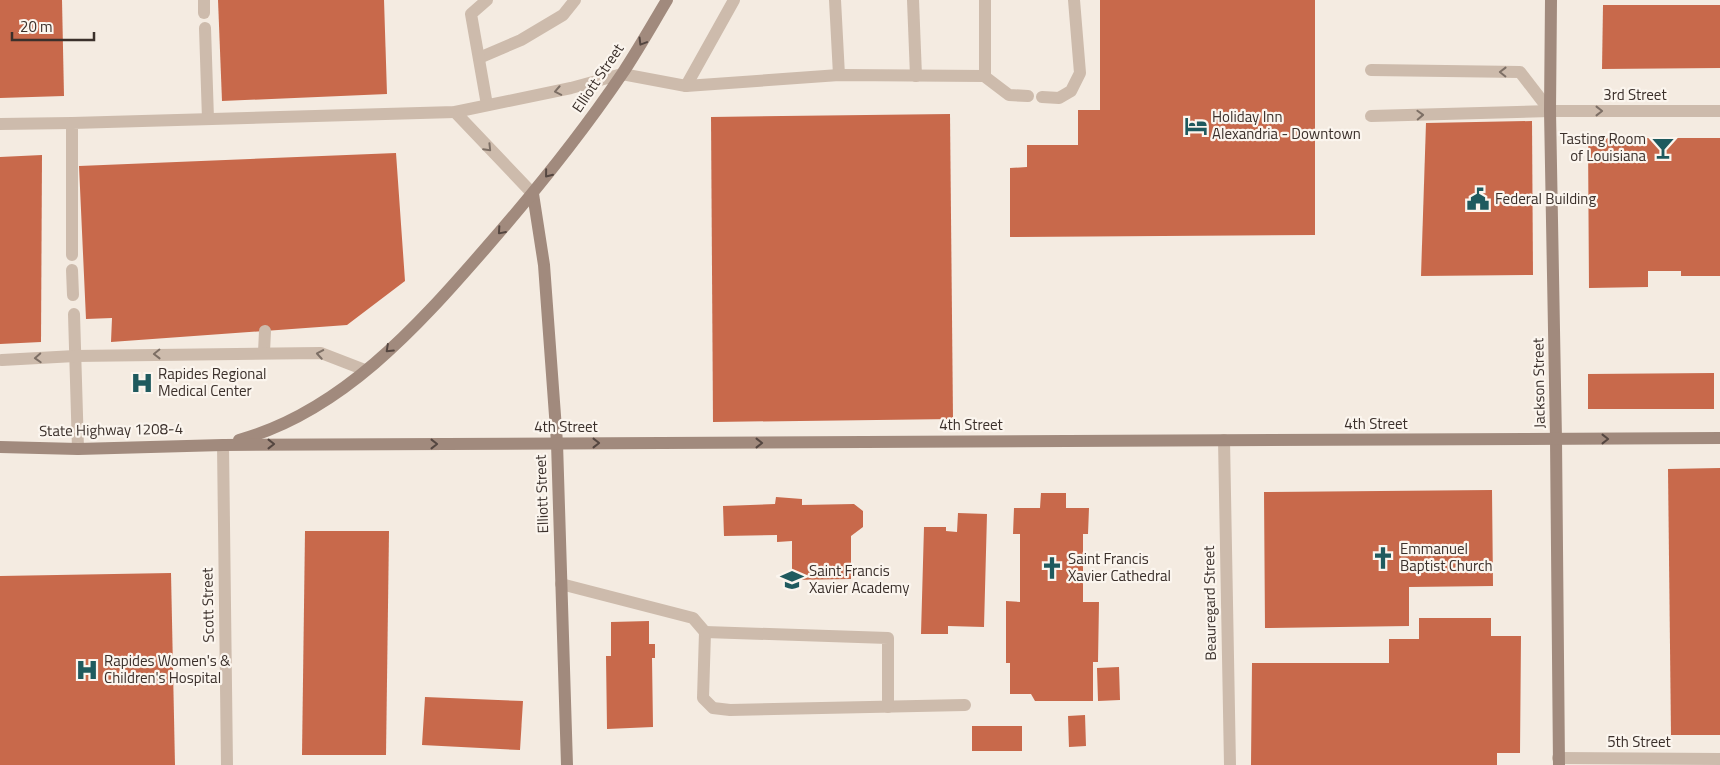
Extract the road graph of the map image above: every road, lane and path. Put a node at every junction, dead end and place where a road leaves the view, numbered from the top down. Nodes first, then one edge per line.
1 (487, 0) edge
2 (575, 0) edge
3 (668, 0) edge
4 (734, 0) edge
5 (835, 0) edge
6 (913, 0) edge
7 (985, 0) edge
8 (1074, 0) edge
9 (1551, 0) edge
10 (205, 28) dead end
11 (479, 58) junction
12 (1370, 70) dead end
13 (622, 74) junction
14 (839, 75) junction
15 (916, 76) junction
16 (984, 76) junction
17 (686, 86) junction
18 (1028, 96) dead end
19 (1042, 97) dead end
20 (487, 105) junction
21 (1550, 111) junction
22 (1720, 111) edge
23 (455, 112) junction
24 (1371, 116) dead end
25 (208, 119) junction
26 (72, 123) junction
27 (0, 124) edge
28 (533, 194) junction
29 (72, 255) dead end
30 (72, 270) dead end
31 (73, 295) dead end
32 (74, 314) dead end
33 (265, 331) dead end
34 (264, 352) junction
35 (74, 356) junction
36 (2, 360) dead end
37 (365, 370) junction
38 (1720, 438) edge
39 (1556, 439) junction
40 (1224, 440) junction
41 (557, 443) junction
42 (223, 445) junction
43 (0, 447) edge
44 (78, 449) junction
45 (561, 584) junction
46 (705, 632) junction
47 (965, 705) dead end
48 (888, 707) junction
49 (1720, 759) edge
50 (1558, 761) edge
51 (227, 765) edge
52 (567, 765) edge
53 (1230, 765) edge

1 - 11 street
2 - 11 street
3 -> 13 main road, Elliott Street
4 - 17 street
5 - 14 street
6 - 15 street
7 - 16 street
8 - 19 street
9 - 21 main road, Jackson Street
10 - 25 street
11 - 20 street
21 -> 12 street
13 - 17 street
13 -> 20 street
13 -> 28 main road, Elliott Street
14 - 15 street
14 - 17 street
15 - 16 street
16 - 18 street
20 - 23 street
21 -> 22 street, 3rd Street
24 -> 21 street, 3rd Street
21 - 39 main road, Jackson Street
23 - 25 street
23 -> 28 street
25 - 26 street
26 - 27 street
26 - 29 street
28 -> 37 main road, Elliott Street
28 - 41 main road, Elliott Street
30 - 31 street
32 - 35 street
33 - 34 street
34 -> 35 street
37 -> 34 street
35 -> 36 street
35 - 44 street
37 - 42 main road, Elliott Street
39 -> 38 main road, 4th Street
39 - 40 main road, 4th Street
39 - 50 main road, Jackson Street
41 -> 40 main road, 4th Street
40 - 53 street, Beauregard Street
42 -> 41 main road, 4th Street
41 - 45 main road, Elliott Street
42 - 44 main road, State Highway 1208-4
42 - 51 street, Scott Street
43 - 44 main road, State Highway 1208-4
45 - 46 street
45 - 52 main road, Elliott Street
46 - 48 street
46 - 48 street
47 - 48 street
49 - 50 street, 5th Street

